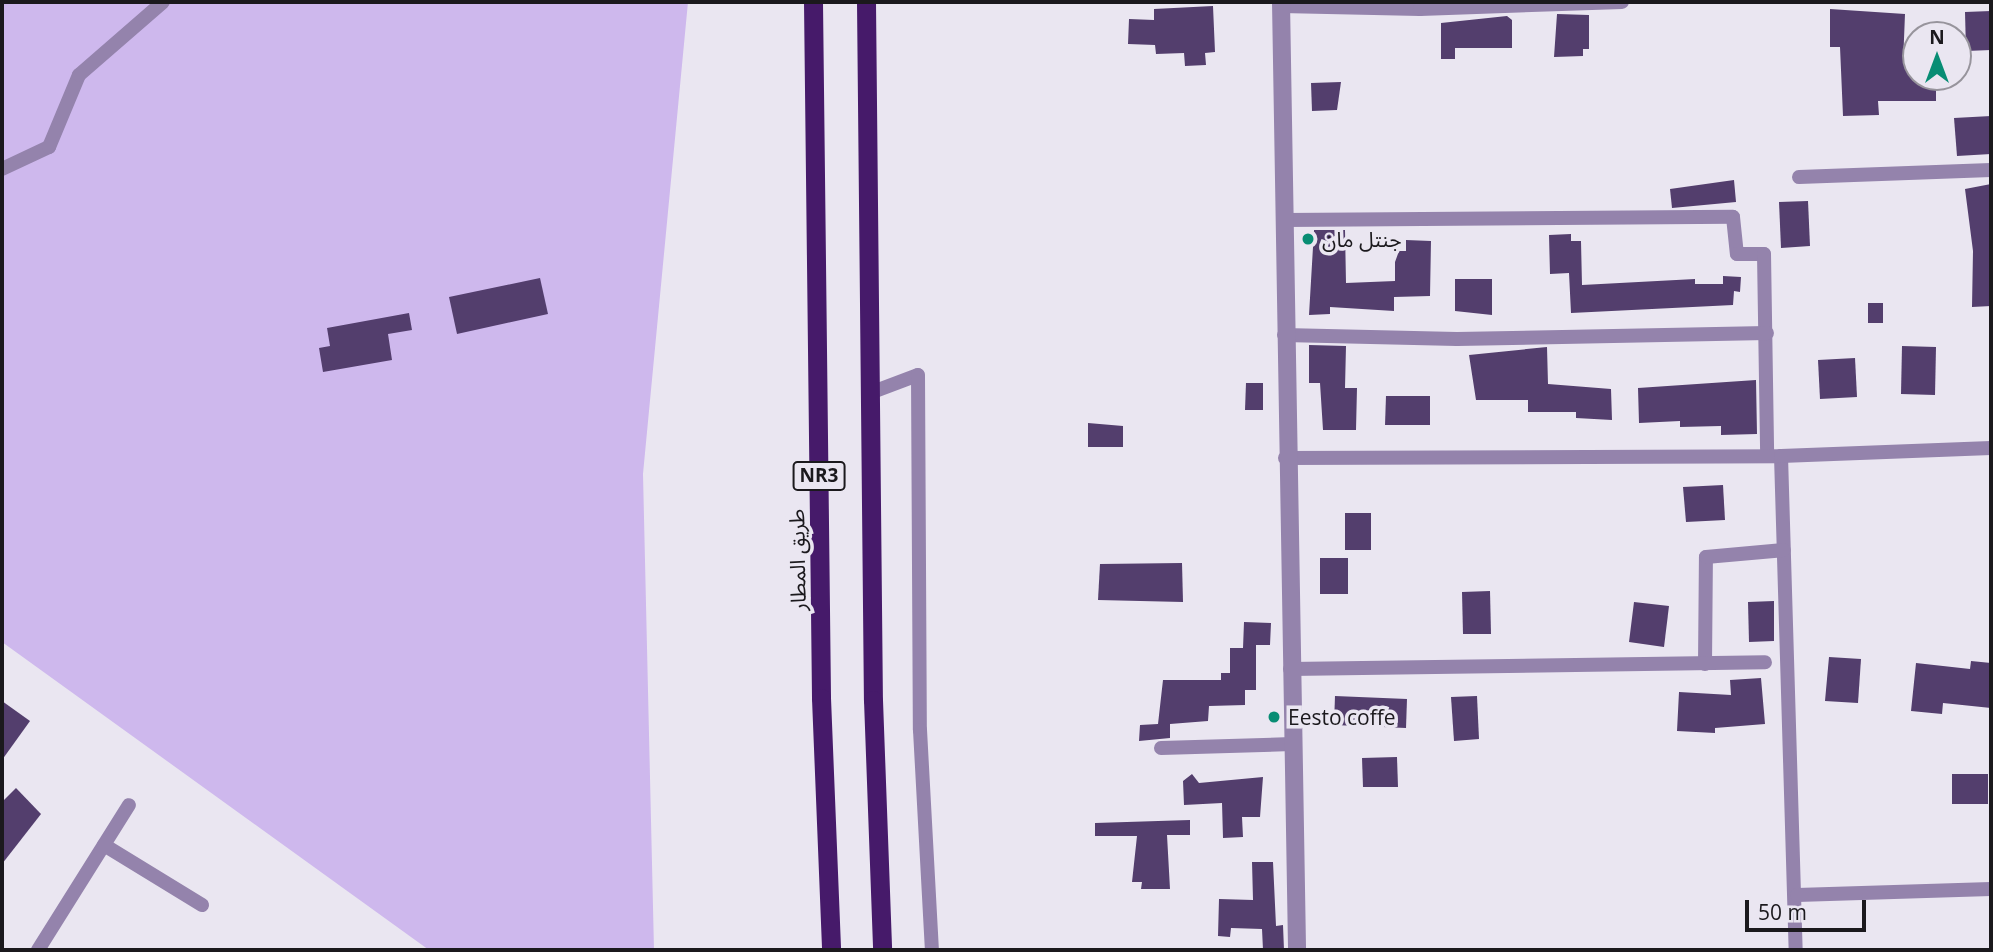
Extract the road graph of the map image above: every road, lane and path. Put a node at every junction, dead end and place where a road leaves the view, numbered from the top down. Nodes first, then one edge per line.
1 (163, 2) edge
2 (813, 2) edge
3 (866, 2) edge
4 (1622, 2) edge
5 (1281, 4) edge
6 (2, 169) edge
7 (1991, 170) edge
8 (1799, 177) dead end
9 (1285, 220) junction
10 (1767, 333) junction
11 (1284, 335) junction
12 (870, 393) junction
13 (1991, 448) edge
14 (1774, 455) junction
15 (1285, 458) junction
16 (1784, 550) junction
17 (1765, 662) dead end
18 (1704, 664) junction
19 (1290, 669) junction
20 (1292, 744) junction
21 (1161, 748) dead end
22 (129, 805) dead end
23 (104, 845) junction
24 (1991, 889) edge
25 (1797, 895) junction
26 (202, 905) dead end
27 (38, 950) edge
28 (831, 950) edge
29 (882, 950) edge
30 (932, 950) edge
31 (1297, 950) edge
32 (1796, 950) edge

1 - 6 street
2 - 28 highway, طريق المطار / NR3
3 - 12 highway, NR3
4 - 5 street
5 - 9 street
7 - 8 street
9 - 10 street
9 - 11 street
10 - 11 street
10 - 14 street
11 - 15 street
12 - 29 highway, NR3
12 - 30 street
13 - 14 street
14 - 15 street
14 - 16 street
15 - 19 street
16 - 18 street
16 - 25 street
17 - 18 street
18 - 19 street
19 - 20 street
20 - 21 street
20 - 31 street
22 - 23 street
23 - 26 street
23 - 27 street
24 - 25 street
25 - 32 street

